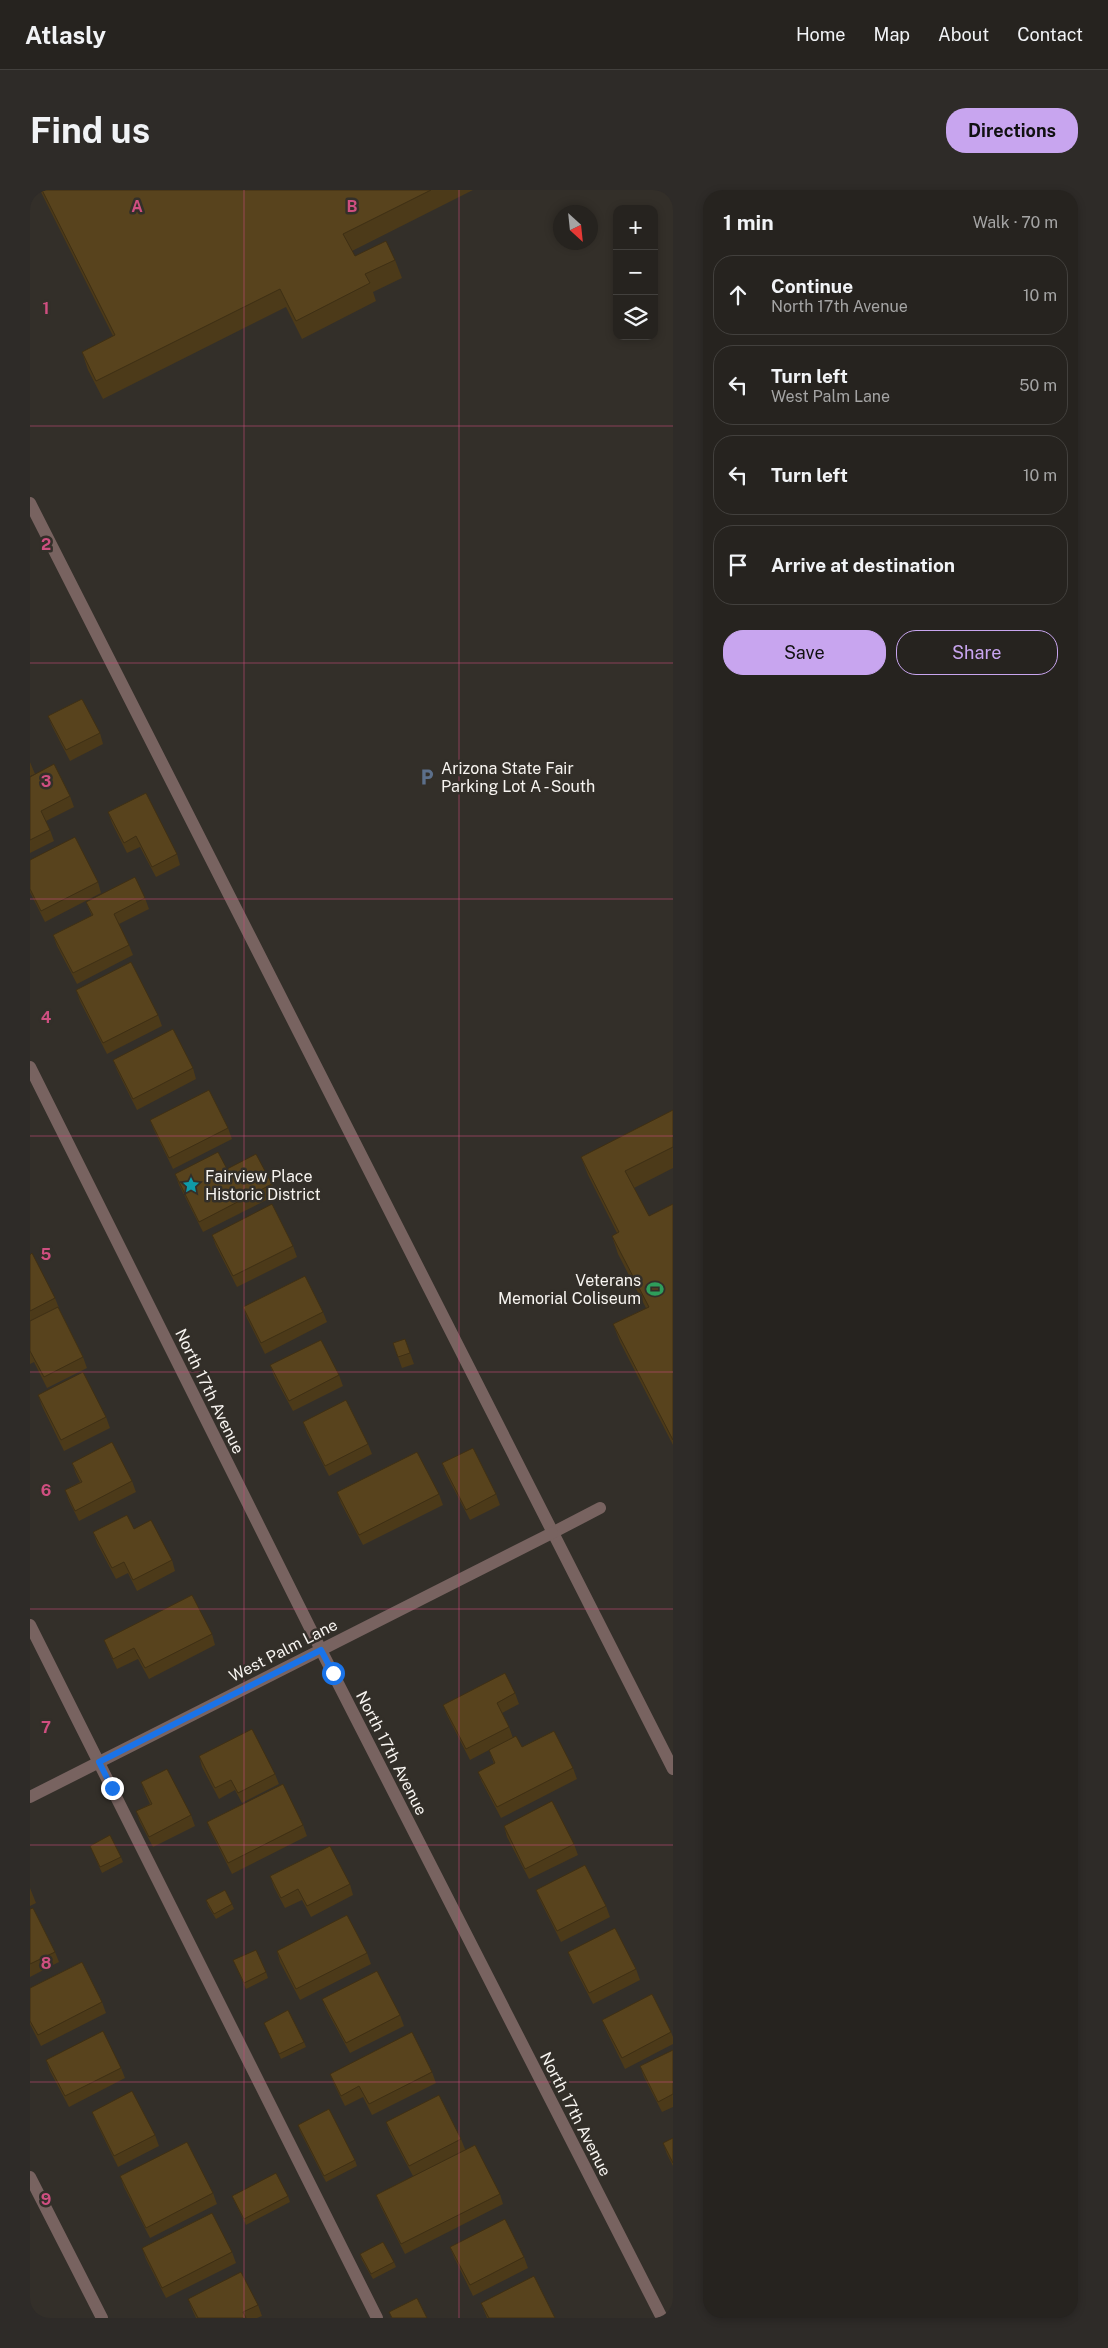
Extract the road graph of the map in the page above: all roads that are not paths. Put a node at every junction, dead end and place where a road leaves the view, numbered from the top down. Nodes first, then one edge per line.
1 (30, 503) edge
2 (30, 1067) edge
3 (600, 1508) dead end
4 (552, 1532) junction
5 (30, 1625) edge
6 (321, 1650) junction
7 (99, 1762) junction
8 (673, 1769) edge
9 (30, 1797) edge
10 (30, 2177) edge
11 (102, 2318) edge
12 (377, 2318) edge
13 (662, 2318) edge

1 - 4 street
2 - 6 street, North 17th Avenue
3 - 4 street, West Palm Lane
4 - 6 street, West Palm Lane
4 - 8 street
5 - 7 street
6 - 7 street, West Palm Lane
6 - 13 street, North 17th Avenue
7 - 9 street, West Palm Lane
7 - 12 street
10 - 11 street

